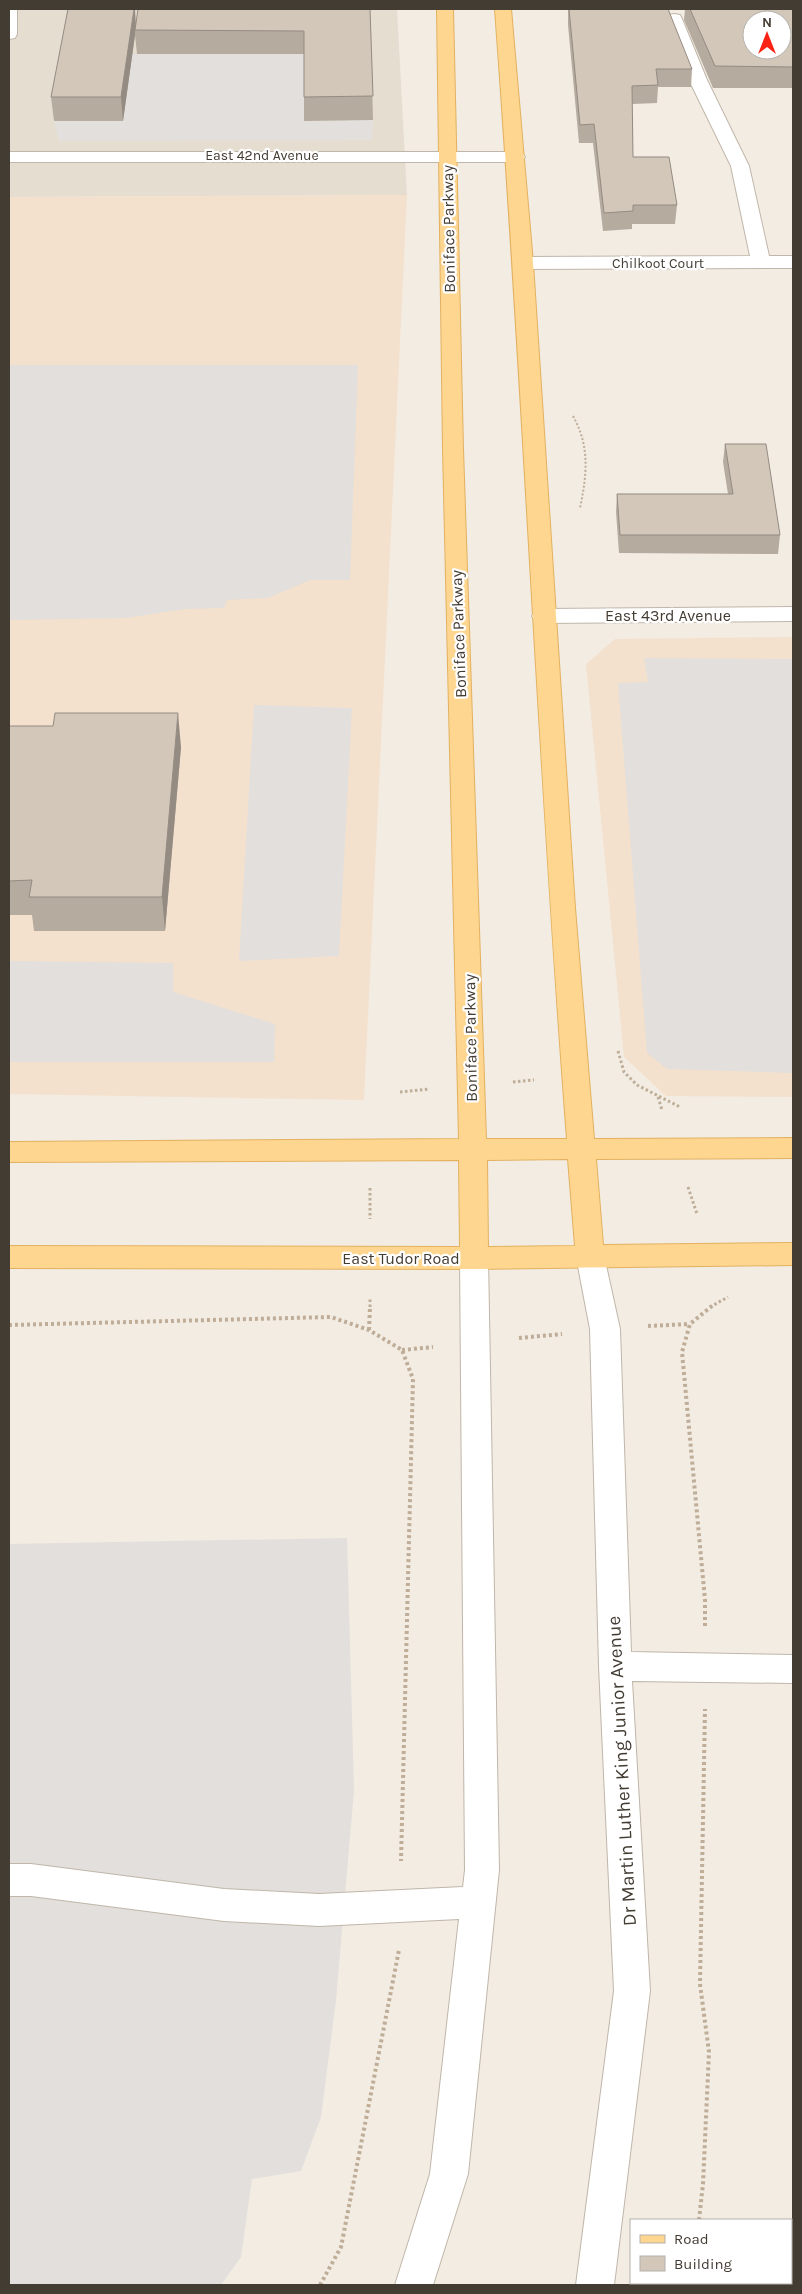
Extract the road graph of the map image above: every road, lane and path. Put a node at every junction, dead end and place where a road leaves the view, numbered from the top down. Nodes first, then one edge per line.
1 (9, 9) edge
2 (445, 9) edge
3 (503, 9) edge
4 (674, 19) edge
5 (9, 34) edge
6 (446, 156) junction
7 (9, 157) edge
8 (516, 157) junction
9 (761, 262) junction
10 (793, 262) edge
11 (523, 263) junction
12 (793, 614) edge
13 (543, 616) junction
14 (687, 1107) dead end
15 (674, 1148) junction
16 (793, 1148) edge
17 (581, 1149) junction
18 (472, 1150) junction
19 (9, 1152) edge
20 (793, 1254) edge
21 (711, 1255) junction
22 (590, 1256) junction
23 (9, 1257) edge
24 (474, 1258) junction
25 (737, 1296) dead end
26 (727, 1297) junction
27 (690, 1324) junction
28 (9, 1325) edge
29 (605, 1329) junction
30 (476, 1342) junction
31 (402, 1350) junction
32 (615, 1666) junction
33 (706, 1668) junction
34 (793, 1669) edge
35 (9, 1880) edge
36 (479, 1902) junction
37 (400, 1906) junction
38 (699, 2219) edge
39 (320, 2285) edge
40 (414, 2285) edge
41 (595, 2285) edge

1 - 5 street
2 - 6 main road, Boniface Parkway
3 - 8 main road
4 - 9 street
6 - 7 street, East 42nd Avenue
6 - 8 street, East 42nd Avenue
6 - 18 main road, Boniface Parkway
8 - 11 main road
9 - 10 street, Chilkoot Court
9 - 11 street, Chilkoot Court
11 - 13 main road
12 - 13 street, East 43rd Avenue
13 - 17 main road
14 - 15 path
15 - 16 main road
15 - 17 main road
15 - 21 path
17 - 18 main road
17 - 22 main road
18 - 19 main road
18 - 24 main road, Boniface Parkway
20 - 21 main road, East Tudor Road
21 - 22 main road, East Tudor Road
21 - 26 path
22 - 24 main road, East Tudor Road
22 - 29 street, Dr Martin Luther King Junior Avenue
23 - 24 main road, East Tudor Road
24 - 30 street
25 - 26 path
26 - 27 path
27 - 29 path
27 - 33 path
28 - 31 path
29 - 30 path
29 - 32 street, Dr Martin Luther King Junior Avenue
30 - 31 path
30 - 36 street
31 - 37 path
32 - 33 street
32 - 41 street, Dr Martin Luther King Junior Avenue
33 - 34 street
33 - 38 path
35 - 37 street
36 - 37 street
36 - 40 street
37 - 39 path

